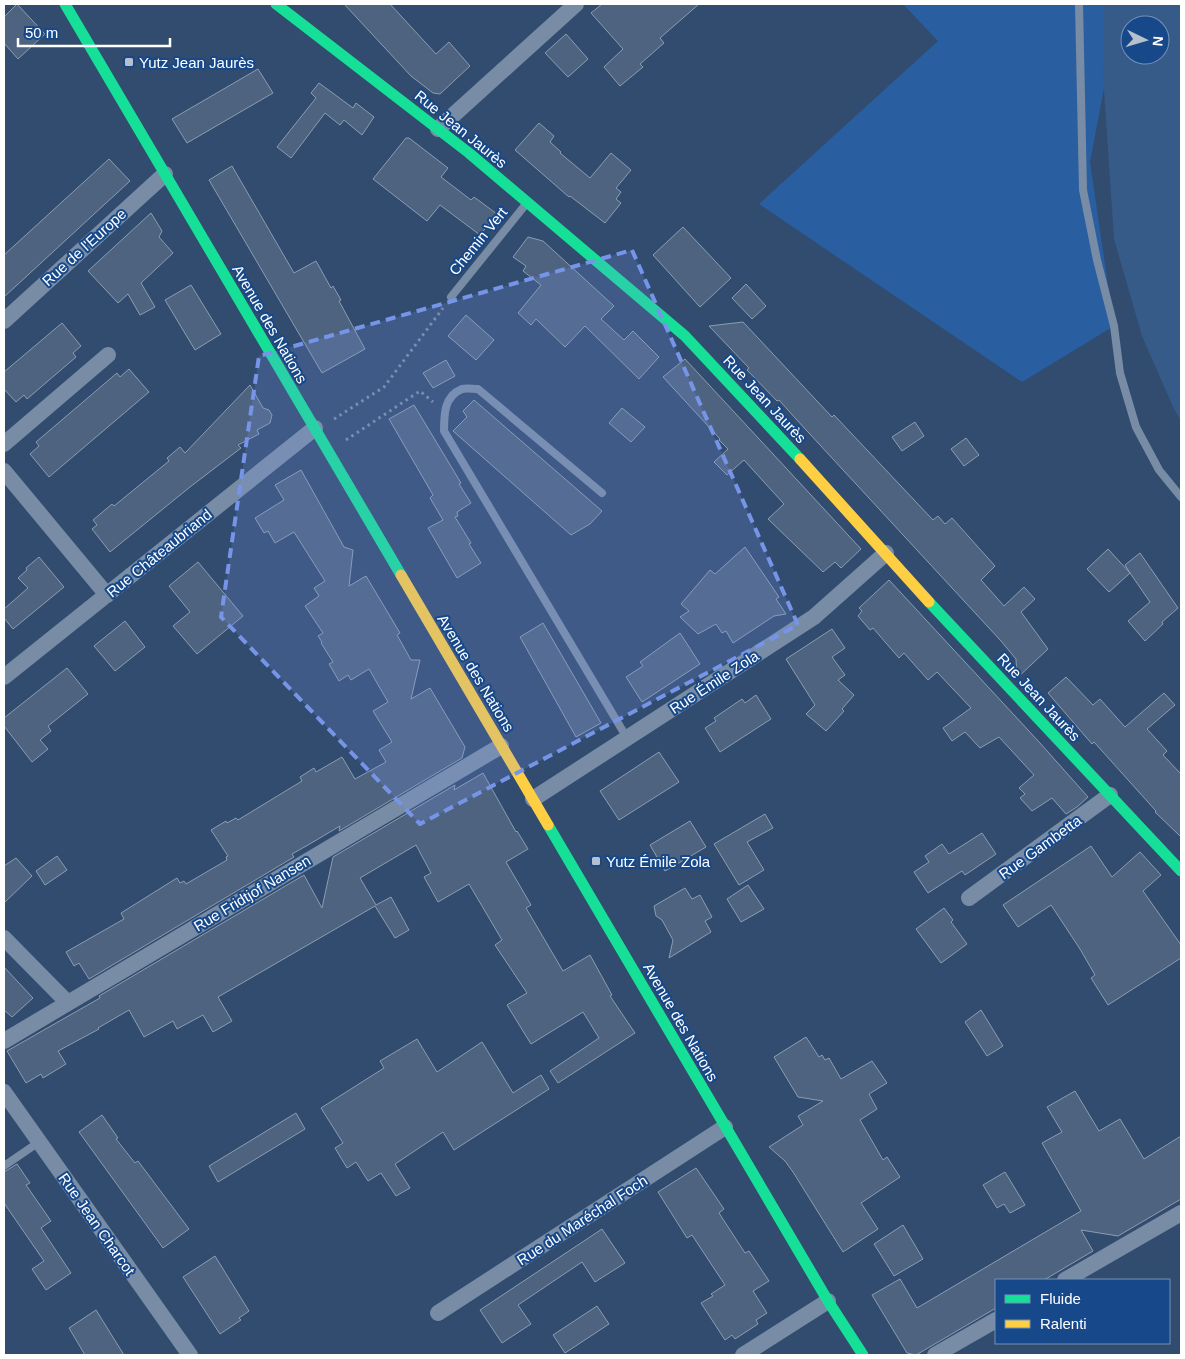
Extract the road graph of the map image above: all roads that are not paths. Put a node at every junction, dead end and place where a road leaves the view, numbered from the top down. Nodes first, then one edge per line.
1 (65, 4) edge
2 (276, 4) edge
3 (576, 4) edge
4 (1079, 4) edge
5 (438, 129) junction
6 (165, 174) junction
7 (527, 202) junction
8 (451, 297) road end
9 (4, 321) edge
10 (108, 354) dead end
11 (315, 428) junction
12 (4, 444) edge
13 (4, 471) edge
14 (602, 493) dead end
15 (1181, 497) edge
16 (886, 553) junction
17 (107, 594) junction
18 (4, 677) edge
19 (627, 738) junction
20 (501, 746) junction
21 (1110, 795) junction
22 (533, 799) junction
23 (1181, 871) edge
24 (969, 898) dead end
25 (4, 938) edge
26 (68, 1003) junction
27 (4, 1041) edge
28 (4, 1092) edge
29 (725, 1127) junction
30 (39, 1142) junction
31 (4, 1166) edge
32 (1181, 1213) edge
33 (1067, 1279) edge
34 (828, 1301) junction
35 (438, 1313) dead end
36 (995, 1321) edge
37 (190, 1355) edge
38 (743, 1355) edge
39 (863, 1355) edge
40 (935, 1355) edge

1 - 6 main road, Avenue des Nations
2 - 5 main road, Rue Jean Jaurès
3 - 5 street
4 - 15 lane
5 - 7 main road, Rue Jean Jaurès
6 - 9 street, Rue de l'Europe
6 - 11 main road, Avenue des Nations
7 - 8 lane, Chemin Vert
7 - 16 main road, Rue Jean Jaurès
10 - 12 street
11 - 17 street, Rue Châteaubriand
11 - 20 main road, Avenue des Nations
13 - 17 street
14 - 19 lane
16 - 19 street, Rue Émile Zola
16 - 21 main road, Rue Jean Jaurès
17 - 18 street, Rue Châteaubriand
19 - 22 street, Rue Émile Zola
20 - 22 main road, Avenue des Nations
20 - 26 street, Rue Fridtjof Nansen
21 - 23 main road, Rue Jean Jaurès
21 - 24 street, Rue Gambetta
22 - 29 main road, Avenue des Nations
25 - 26 street
26 - 27 street, Rue Fridtjof Nansen
28 - 30 street, Rue Jean Charcot
29 - 34 main road, Avenue des Nations
29 - 35 street, Rue du Maréchal Foch
30 - 31 lane
30 - 37 street, Rue Jean Charcot
32 - 33 street
34 - 38 street
34 - 39 main road, Avenue des Nations
36 - 40 street

